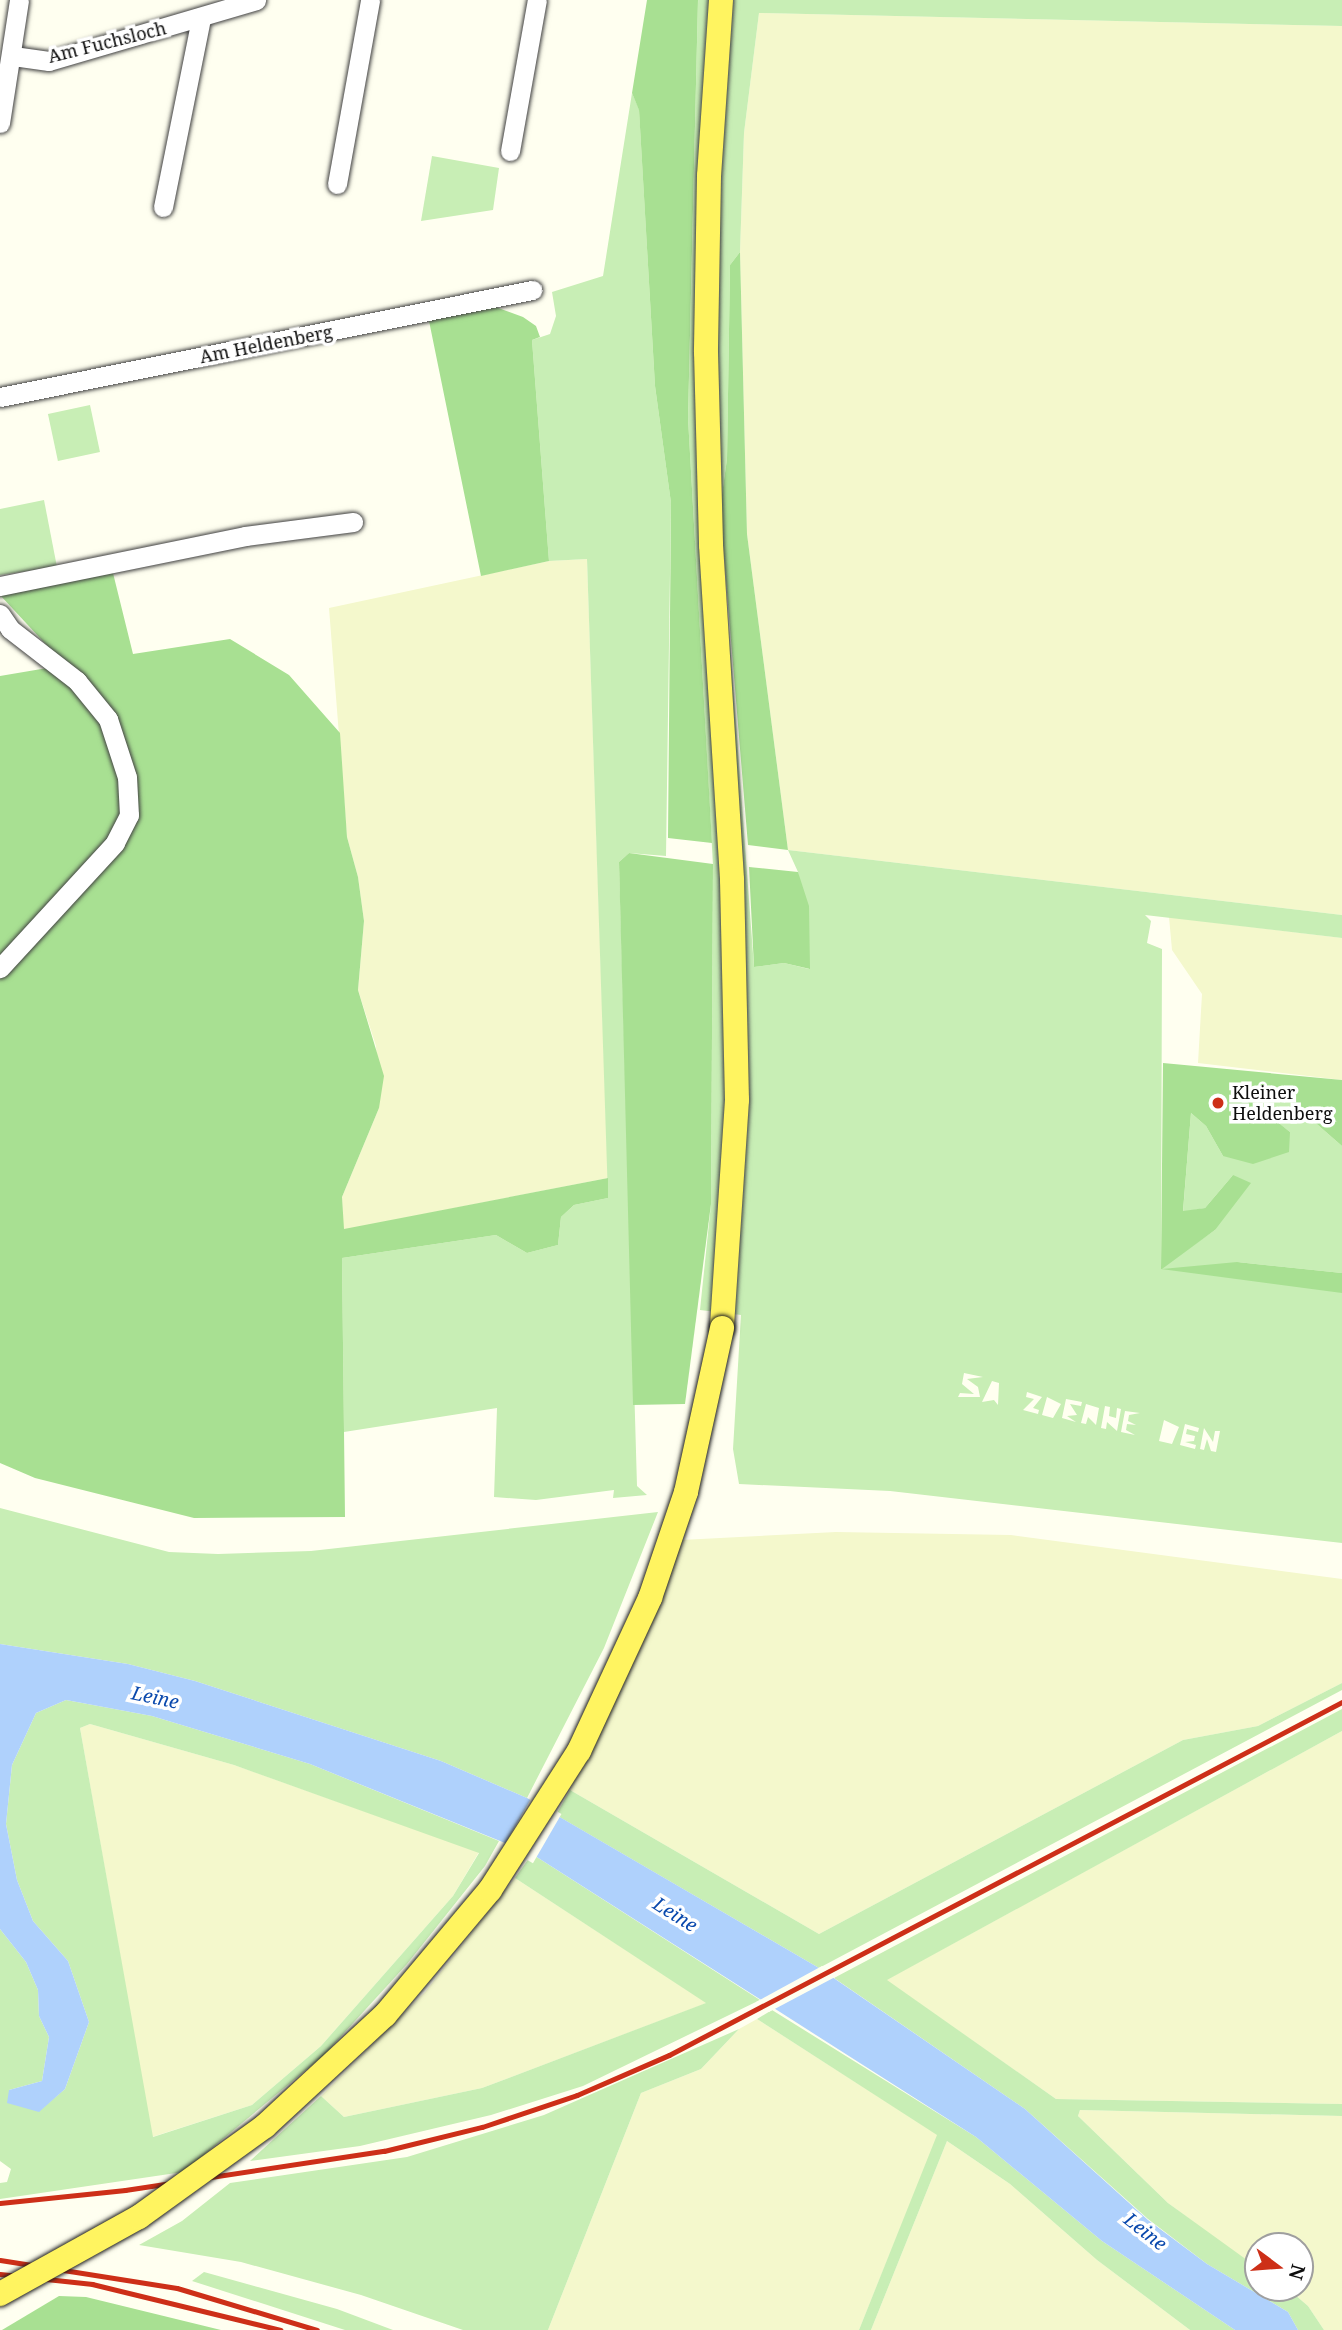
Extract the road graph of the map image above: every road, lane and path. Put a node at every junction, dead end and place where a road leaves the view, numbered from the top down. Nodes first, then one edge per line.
1 (19, 0) edge
2 (256, 0) edge
3 (370, 0) edge
4 (537, 0) edge
5 (721, 0) edge
6 (737, 0) edge
7 (201, 18) junction
8 (13, 56) junction
9 (715, 66) junction
10 (0, 122) edge
11 (510, 150) dead end
12 (337, 184) dead end
13 (163, 206) dead end
14 (531, 290) dead end
15 (0, 397) edge
16 (353, 522) dead end
17 (0, 586) edge
18 (0, 614) edge
19 (0, 968) edge
20 (0, 2294) edge

1 - 8 street
2 - 7 street, Am Fuchsloch
3 - 12 street
4 - 11 street
5 - 9 main road
6 - 9 main road
7 - 8 street, Am Fuchsloch
7 - 13 street
8 - 10 street
9 - 20 main road, bridge
14 - 15 street, Am Heldenberg
16 - 17 street
18 - 19 street

